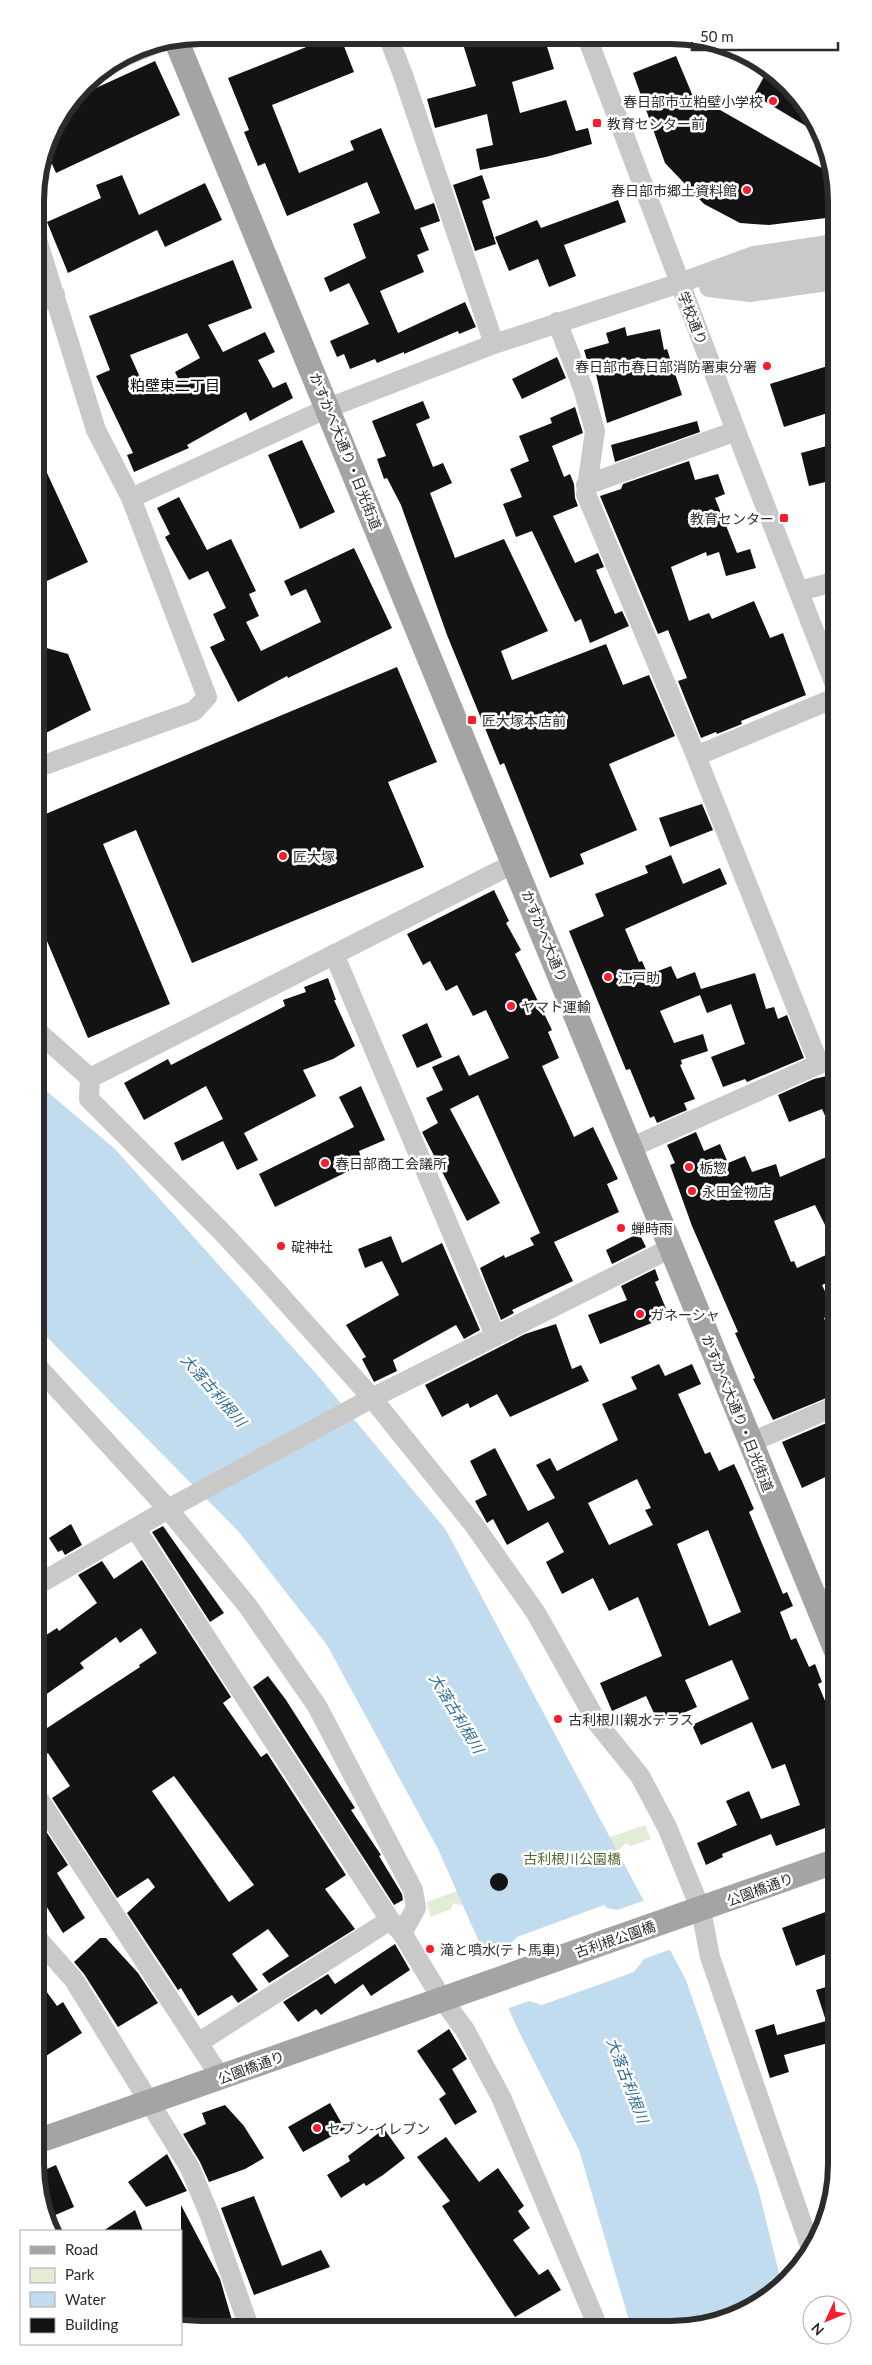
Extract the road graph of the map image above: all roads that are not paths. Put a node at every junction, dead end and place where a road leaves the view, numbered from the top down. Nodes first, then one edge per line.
1 (391, 44) edge
2 (589, 44) edge
3 (178, 46) edge
4 (828, 245) edge
5 (44, 259) edge
6 (828, 263) edge
7 (828, 281) edge
8 (680, 283) junction
9 (55, 294) junction
10 (44, 300) edge
11 (557, 322) junction
12 (494, 344) junction
13 (328, 408) junction
14 (736, 431) junction
15 (586, 485) junction
16 (130, 498) junction
17 (828, 584) edge
18 (799, 591) junction
19 (828, 666) edge
20 (828, 701) edge
21 (696, 756) junction
22 (44, 765) edge
23 (515, 863) junction
24 (334, 954) junction
25 (44, 1037) edge
26 (827, 1060) edge
27 (90, 1078) junction
28 (630, 1148) junction
29 (671, 1248) junction
30 (495, 1335) junction
31 (44, 1374) edge
32 (372, 1398) junction
33 (828, 1409) edge
34 (750, 1442) junction
35 (168, 1509) junction
36 (135, 1528) junction
37 (44, 1581) edge
38 (826, 1598) edge
39 (44, 1807) edge
40 (828, 1864) edge
41 (692, 1913) junction
42 (396, 1926) junction
43 (44, 1946) edge
44 (452, 1995) junction
45 (198, 2042) junction
46 (221, 2078) junction
47 (150, 2103) junction
48 (44, 2139) edge
49 (808, 2241) edge
50 (247, 2321) edge
51 (595, 2321) edge

1 - 12 street
2 - 8 street, 学校通り
3 - 13 main road, かすかべ大通り・日光街道
4 - 8 street
5 - 9 street
6 - 8 street
7 - 8 street
8 - 11 street
8 - 14 street, 学校通り
9 - 10 street
9 - 16 street
11 - 12 street
11 - 15 street
12 - 13 street
13 - 16 street
13 - 23 main road, かすかべ大通り・日光街道
14 - 15 street
14 - 18 street, 学校通り
15 - 21 street
16 - 22 street
17 - 18 street
18 - 19 street, 学校通り
20 - 21 street
21 - 26 street
23 - 24 street
23 - 28 main road, かすかべ大通り
24 - 27 street
24 - 30 street
25 - 27 street
26 - 28 street
27 - 32 street
28 - 29 main road, かすかべ大通り・日光街道
29 - 30 street
29 - 34 main road, かすかべ大通り・日光街道
30 - 32 street
31 - 35 street
32 - 35 street
32 - 41 street
33 - 34 street
34 - 38 main road, かすかべ大通り・日光街道
35 - 36 street
35 - 42 street
36 - 37 street
36 - 42 street
39 - 45 street
40 - 41 main road, 公園橋通り
41 - 44 main road, 古利根公園橋
41 - 49 street
42 - 44 street
42 - 45 street
43 - 47 street
44 - 46 main road, 公園橋通り
44 - 51 street
45 - 46 street
46 - 47 main road, 公園橋通り
47 - 48 main road, 公園橋通り
47 - 50 street

